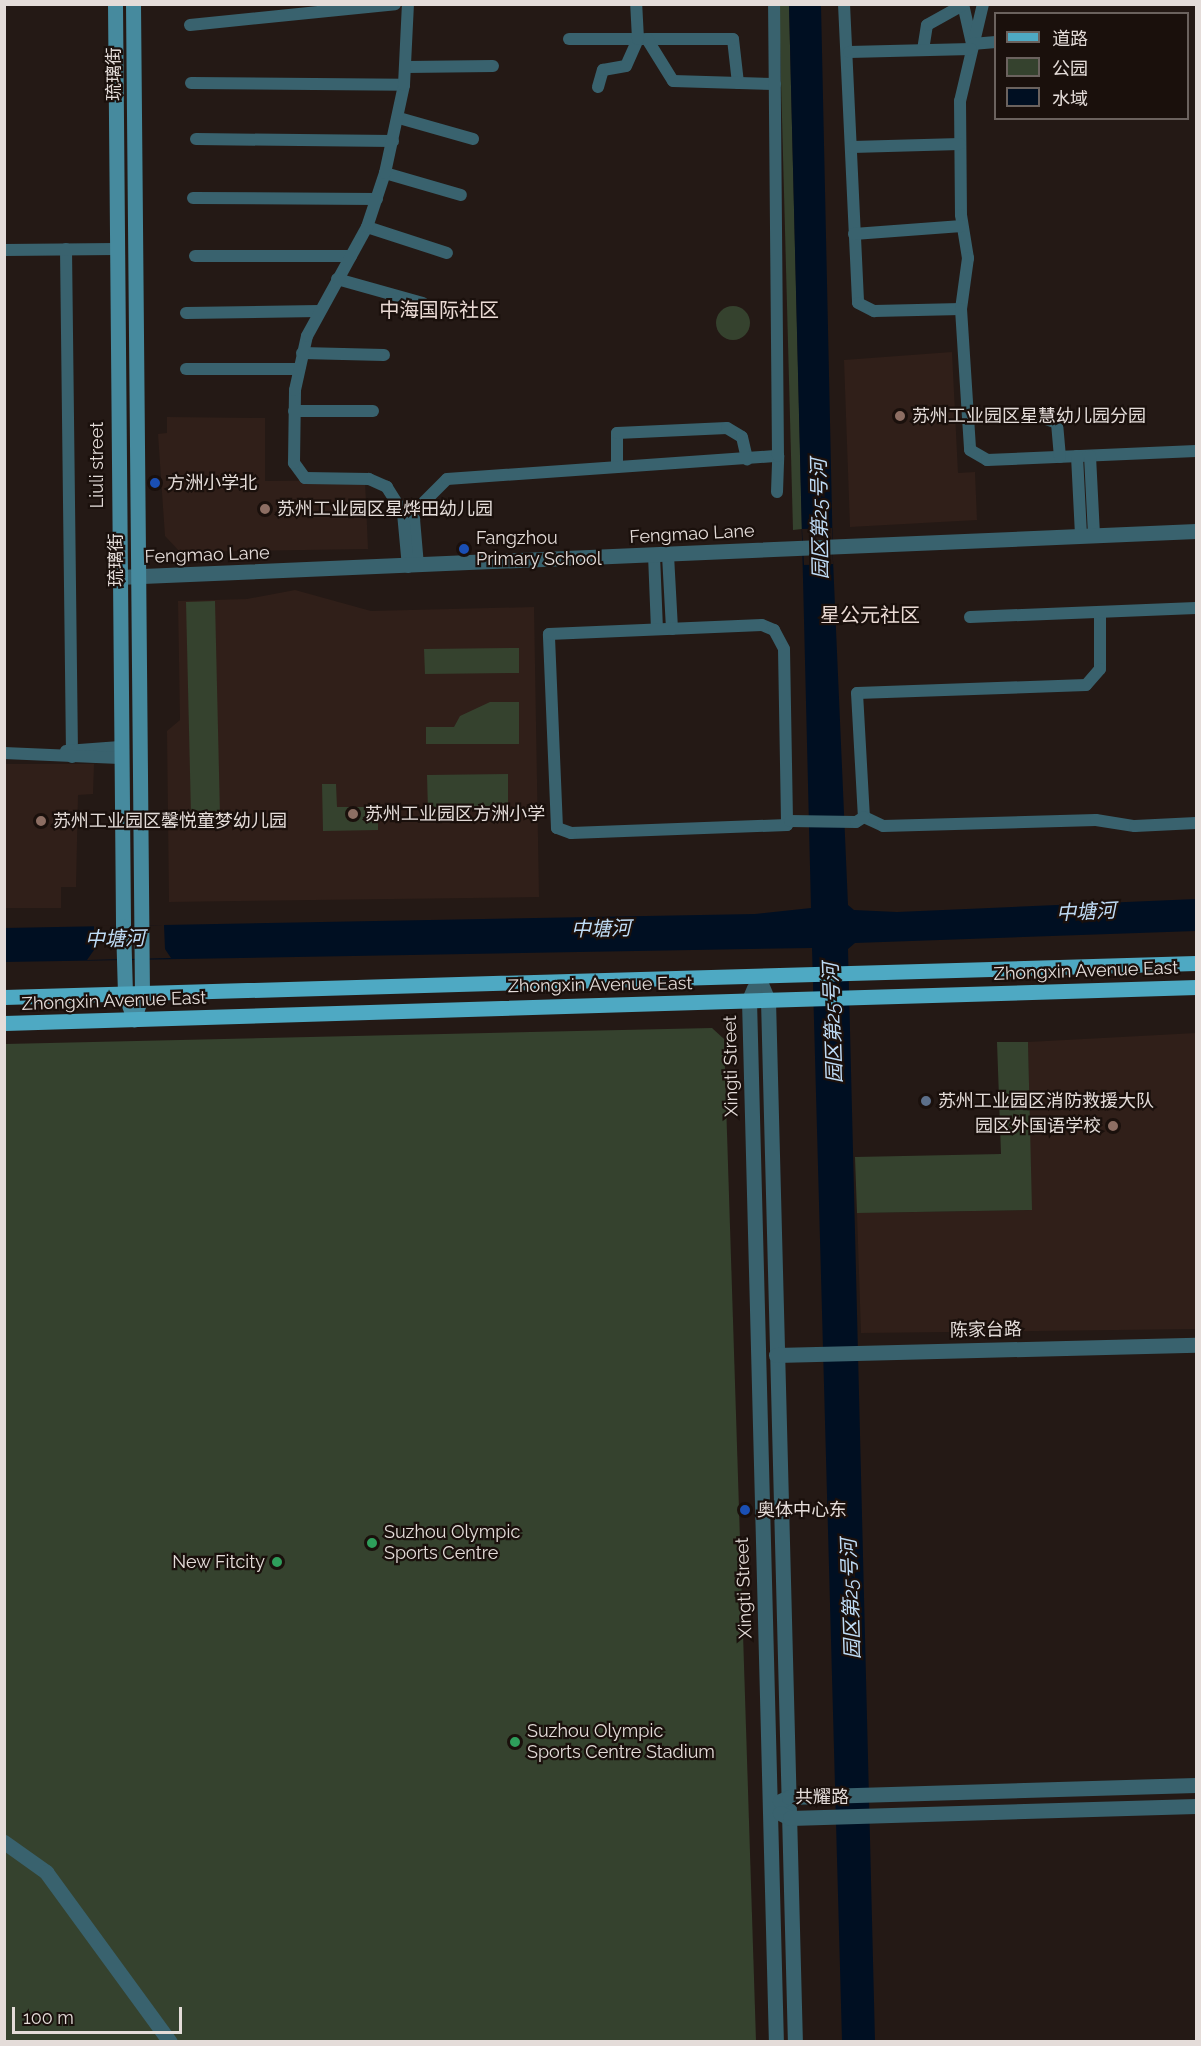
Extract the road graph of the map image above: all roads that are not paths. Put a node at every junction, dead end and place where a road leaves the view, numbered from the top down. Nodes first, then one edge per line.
1 (115, 4) edge
2 (133, 4) edge
3 (395, 4) edge
4 (408, 4) edge
5 (636, 4) edge
6 (774, 4) edge
7 (844, 4) edge
8 (983, 4) edge
9 (963, 5) edge
10 (190, 25) dead end
11 (568, 39) dead end
12 (643, 39) junction
13 (994, 42) edge
14 (971, 46) junction
15 (923, 50) junction
16 (849, 52) junction
17 (631, 55) junction
18 (657, 55) junction
19 (493, 66) dead end
20 (406, 67) junction
21 (190, 83) dead end
22 (738, 83) junction
23 (775, 84) junction
24 (404, 85) junction
25 (598, 87) dead end
26 (399, 118) junction
27 (196, 139) dead end
28 (473, 139) dead end
29 (393, 141) junction
30 (960, 144) junction
31 (852, 147) junction
32 (385, 173) junction
33 (461, 195) dead end
34 (194, 198) dead end
35 (377, 199) junction
36 (962, 226) junction
37 (367, 227) junction
38 (854, 234) junction
39 (66, 249) junction
40 (116, 249) junction
41 (4, 250) edge
42 (447, 253) dead end
43 (195, 256) dead end
44 (351, 256) junction
45 (337, 279) junction
46 (423, 303) dead end
47 (961, 309) junction
48 (319, 311) junction
49 (186, 313) dead end
50 (302, 353) junction
51 (384, 355) dead end
52 (186, 369) dead end
53 (298, 369) junction
54 (294, 411) junction
55 (373, 411) dead end
56 (1038, 416) dead end
57 (1197, 451) edge
58 (778, 456) junction
59 (1077, 456) junction
60 (1090, 456) junction
61 (1060, 457) junction
62 (747, 459) junction
63 (617, 467) junction
64 (777, 492) dead end
65 (405, 509) junction
66 (1197, 531) edge
67 (1088, 536) junction
68 (661, 555) junction
69 (413, 566) junction
70 (118, 577) junction
71 (136, 577) junction
72 (1197, 608) edge
73 (1100, 612) junction
74 (970, 617) dead end
75 (657, 629) junction
76 (672, 629) junction
77 (68, 752) junction
78 (4, 753) edge
79 (120, 753) junction
80 (864, 817) junction
81 (789, 821) junction
82 (1197, 823) edge
83 (1197, 963) edge
84 (758, 977) junction
85 (1197, 987) edge
86 (124, 993) junction
87 (142, 993) junction
88 (4, 997) edge
89 (749, 1000) junction
90 (768, 1000) junction
91 (134, 1020) junction
92 (4, 1023) edge
93 (1197, 1345) edge
94 (776, 1355) junction
95 (1197, 1785) edge
96 (789, 1797) junction
97 (1197, 1806) edge
98 (770, 1807) junction
99 (789, 1818) junction
100 (4, 1842) edge
101 (170, 2042) edge
102 (776, 2042) edge
103 (795, 2042) edge

1 - 40 main road, Liuli street
2 - 71 main road, 琉璃街
3 - 10 street
4 - 20 street
5 - 12 street
6 - 23 street
7 - 16 street
8 - 14 street
9 - 14 street
9 - 15 street
11 - 12 street
12 - 17 street
12 - 18 street
12 - 22 street
13 - 14 street
14 - 15 street
14 - 30 street
15 - 16 street
16 - 31 street
17 - 18 street
17 - 25 street
18 - 22 street
19 - 20 street
20 - 24 street
21 - 24 street
22 - 23 street
23 - 58 street
24 - 26 street
26 - 28 street
26 - 29 street
27 - 29 street
29 - 32 street
30 - 31 street
30 - 36 street
31 - 38 street
32 - 33 street
32 - 35 street
34 - 35 street
35 - 37 street
36 - 38 street
36 - 47 street
37 - 42 street
37 - 44 street
38 - 47 street
39 - 40 street
39 - 41 street
39 - 77 street
40 - 70 main road, Liuli street
43 - 44 street
44 - 45 street
45 - 46 street
45 - 48 street
47 - 61 street
48 - 49 street
48 - 50 street
50 - 51 street
50 - 53 street
52 - 53 street
53 - 54 street
54 - 55 street
54 - 65 street
56 - 61 street
57 - 60 street
58 - 62 street
58 - 64 street
59 - 60 street
59 - 61 street
59 - 67 street
60 - 67 street
62 - 63 street
62 - 63 street
63 - 65 street
65 - 69 street
66 - 67 street, Fengmao Lane
67 - 68 street, Fengmao Lane
68 - 69 street, Fengmao Lane
68 - 75 street
68 - 76 street
69 - 71 street, Fengmao Lane
70 - 71 street, Fengmao Lane
70 - 79 main road, Liuli street
71 - 87 main road, 琉璃街
72 - 73 street
73 - 74 street
73 - 80 street
75 - 76 street
75 - 81 street
76 - 81 street
77 - 78 street
77 - 79 street
79 - 86 main road, Liuli street
80 - 81 street
80 - 82 street
83 - 84 main road, Zhongxin Avenue East
84 - 87 main road, Zhongxin Avenue East
84 - 89 street, Xingti Street
84 - 90 street
85 - 90 main road, Zhongxin Avenue East
86 - 87 main road, Zhongxin Avenue East
86 - 88 main road, Zhongxin Avenue East
86 - 91 main road
87 - 91 main road, 琉璃街
89 - 90 main road, Zhongxin Avenue East
89 - 91 main road, Zhongxin Avenue East
89 - 98 street, Xingti Street
90 - 94 street
91 - 92 main road, Zhongxin Avenue East
93 - 94 street, 陈家台路
94 - 96 street
95 - 96 street, 共耀路
96 - 98 street, 共耀路
96 - 99 street
97 - 99 street, 共耀路
98 - 99 street, 共耀路
98 - 102 street, Xingti Street
99 - 103 street
100 - 101 street

